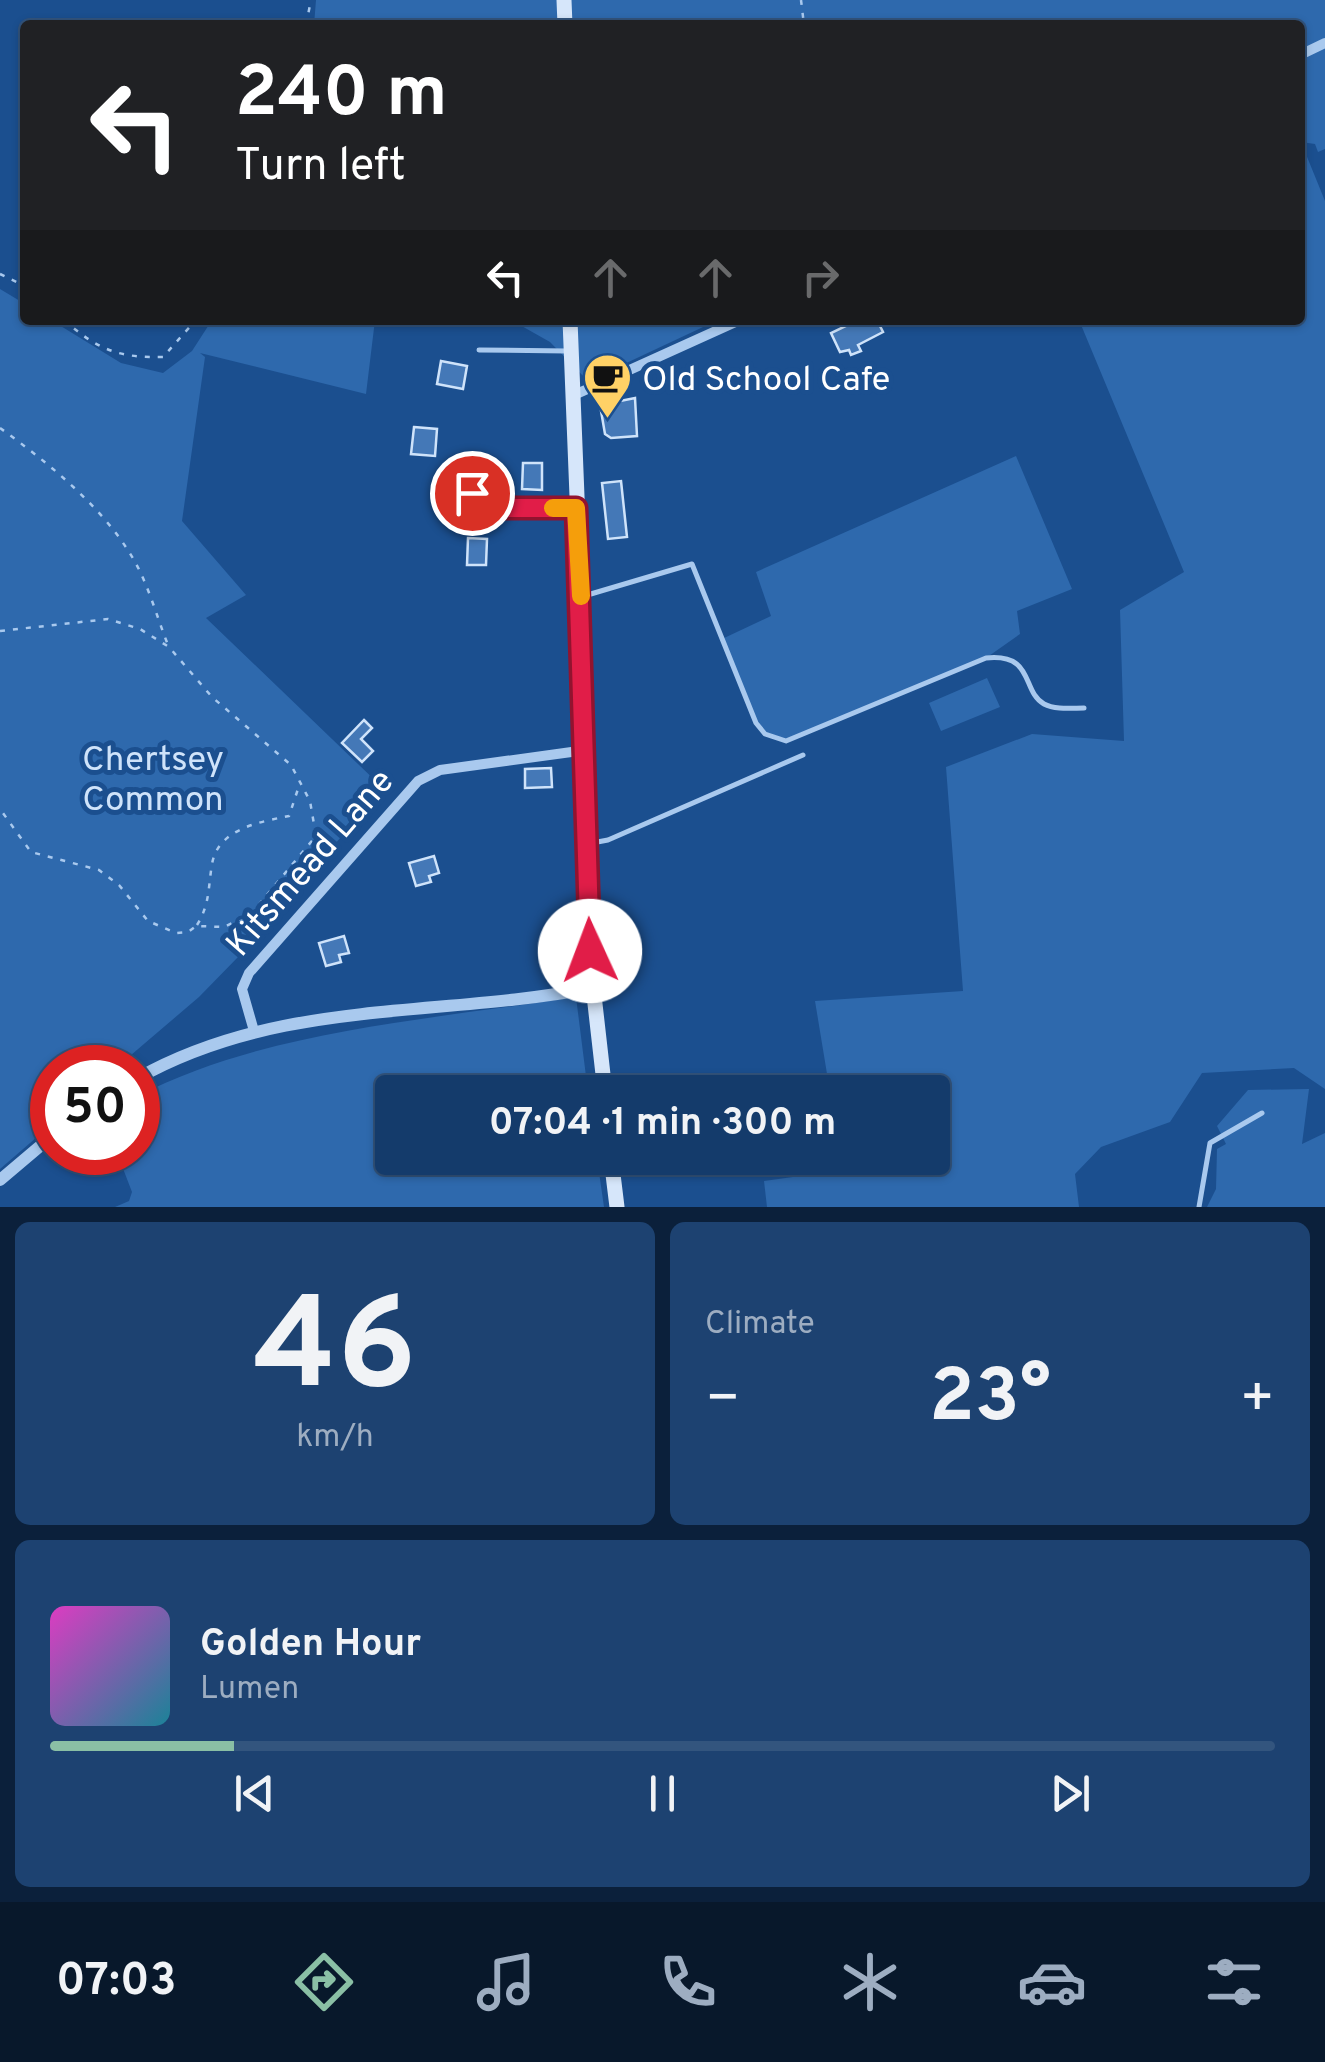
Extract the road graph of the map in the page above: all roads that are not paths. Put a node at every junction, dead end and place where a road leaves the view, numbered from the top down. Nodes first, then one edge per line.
1 (570, 325) edge
2 (729, 325) edge
3 (480, 350) dead end
4 (570, 351) junction
5 (572, 396) junction
6 (458, 478) dead end
7 (576, 508) junction
8 (582, 597) junction
9 (1084, 708) dead end
10 (586, 750) junction
11 (803, 755) dead end
12 (588, 844) junction
13 (592, 988) junction
14 (254, 1031) junction
15 (160, 1067) edge
16 (603, 1075) edge
17 (1262, 1112) dead end
18 (30, 1155) edge
19 (613, 1175) edge
20 (0, 1180) edge
21 (617, 1207) edge
22 (1200, 1207) edge

1 - 4 main road
2 - 5 street
3 - 4 lane
4 - 5 main road
5 - 7 main road
6 - 7 lane
7 - 8 main road
8 - 9 lane
8 - 10 main road
10 - 12 main road
10 - 14 street, Kitsmead Lane
11 - 12 lane
12 - 13 main road
13 - 14 street
13 - 16 main road
14 - 15 street
17 - 22 lane
18 - 20 street
19 - 21 main road

